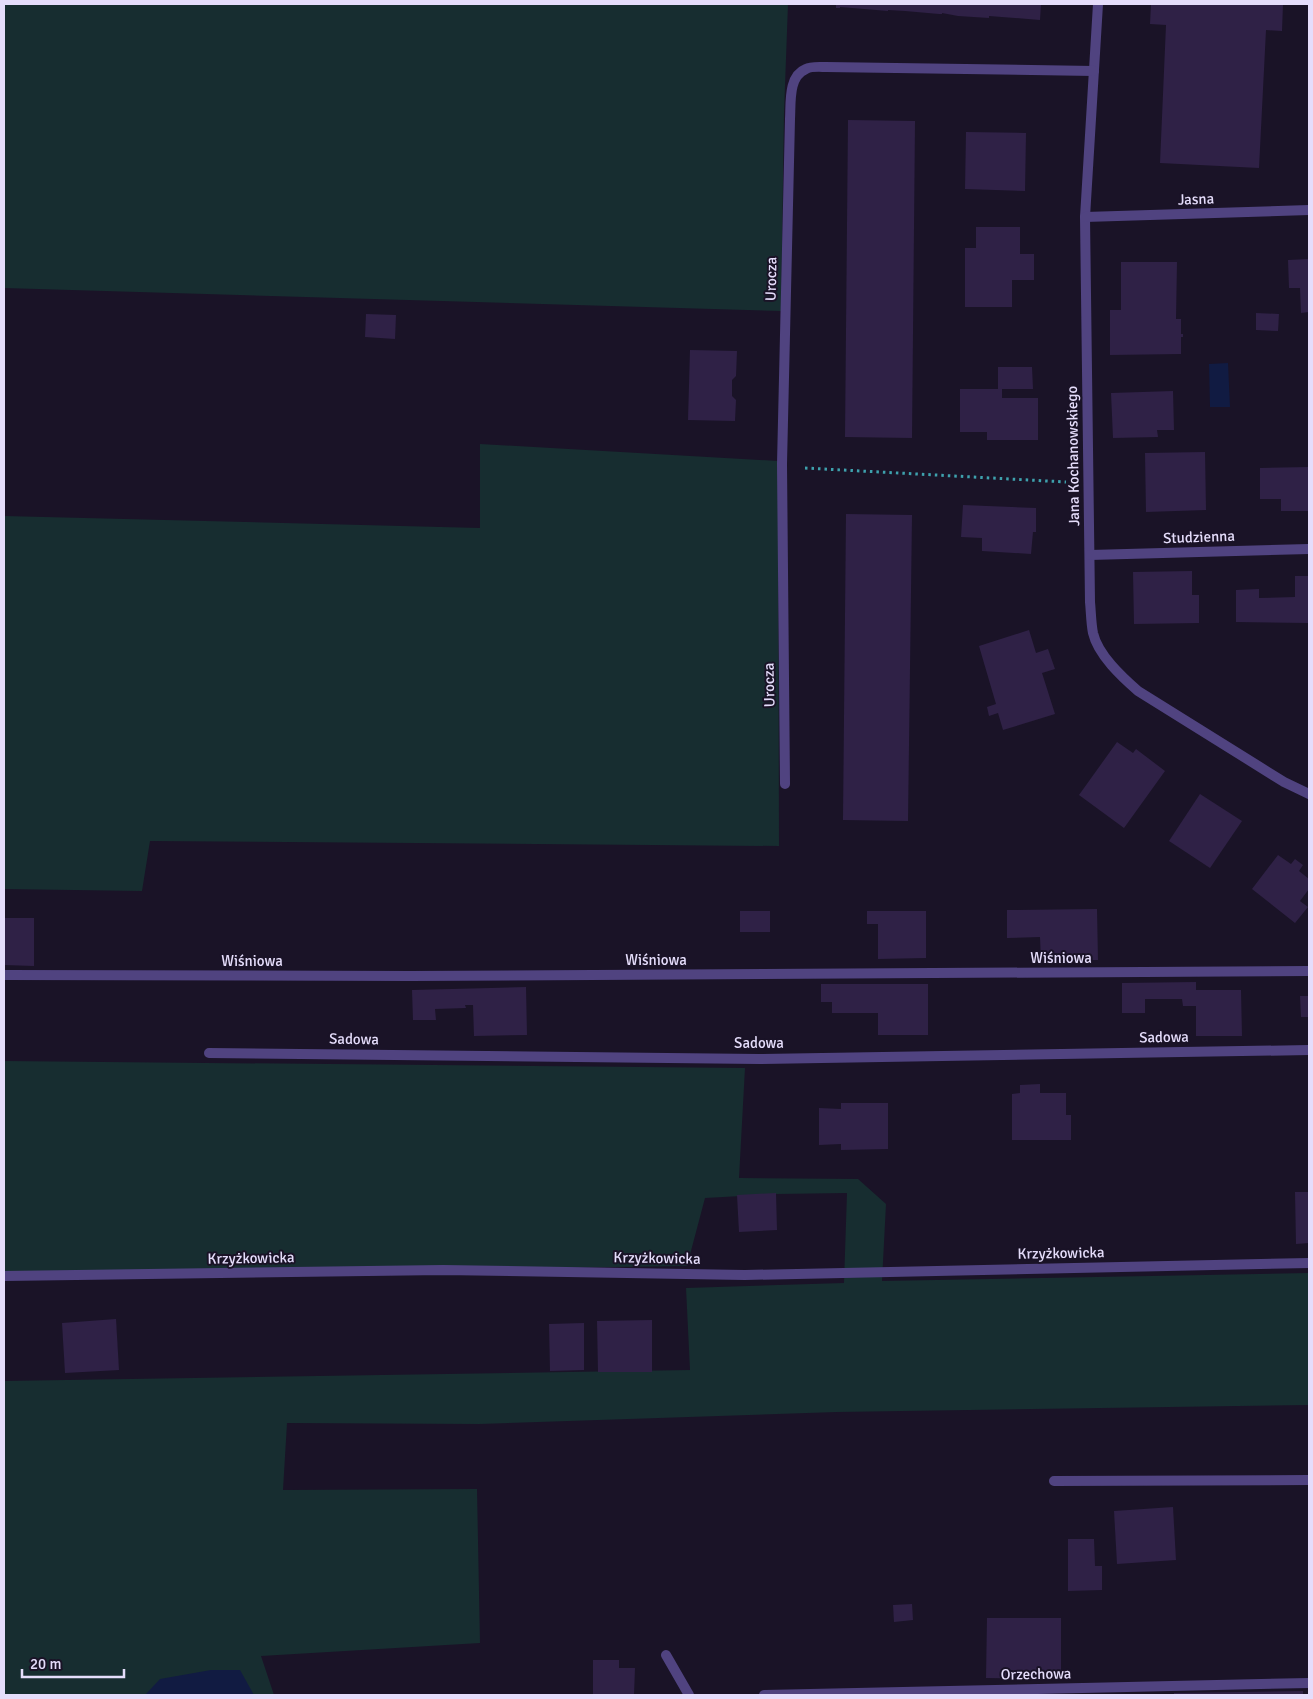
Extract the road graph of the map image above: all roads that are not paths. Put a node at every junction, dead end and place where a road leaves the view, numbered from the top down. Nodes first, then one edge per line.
1 (1098, 4) edge
2 (1094, 71) junction
3 (1309, 210) edge
4 (1085, 217) junction
5 (1309, 549) edge
6 (1090, 555) junction
7 (785, 784) dead end
8 (1309, 794) edge
9 (1309, 972) edge
10 (4, 975) edge
11 (1309, 1050) edge
12 (209, 1053) dead end
13 (1309, 1263) edge
14 (4, 1276) edge
15 (1309, 1480) edge
16 (1054, 1481) dead end
17 (666, 1655) dead end
18 (1309, 1683) edge
19 (690, 1695) edge
20 (764, 1695) edge

1 - 2 street, Jana Kochanowskiego
2 - 4 street, Jana Kochanowskiego
2 - 7 street, Urocza
3 - 4 street, Jasna
4 - 6 street, Jana Kochanowskiego
5 - 6 street, Studzienna
6 - 8 street, Jana Kochanowskiego
9 - 10 street, Wiśniowa
11 - 12 street, Sadowa
13 - 14 street, Krzyżkowicka
15 - 16 street
17 - 19 street
18 - 20 street, Orzechowa

